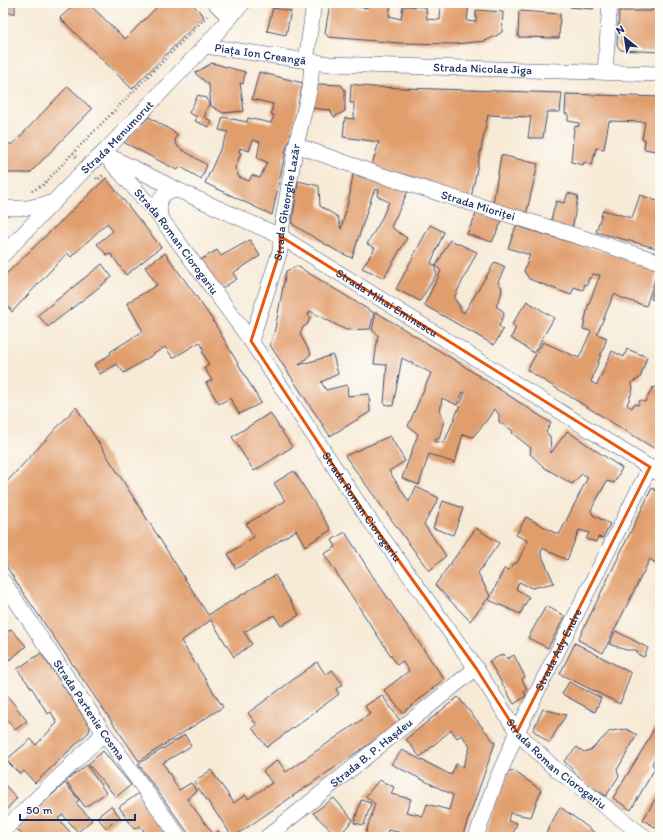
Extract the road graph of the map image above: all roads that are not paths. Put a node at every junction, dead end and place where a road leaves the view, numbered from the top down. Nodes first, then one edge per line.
1 (215, 3) edge
2 (243, 3) edge
3 (314, 3) edge
4 (610, 3) edge
5 (230, 18) junction
6 (205, 46) junction
7 (309, 61) junction
8 (606, 72) junction
9 (660, 74) edge
10 (296, 146) junction
11 (103, 153) junction
12 (180, 191) junction
13 (54, 202) junction
14 (3, 208) edge
15 (160, 217) junction
16 (280, 236) junction
17 (3, 255) edge
18 (660, 262) edge
19 (251, 341) junction
20 (655, 470) edge
21 (3, 581) edge
22 (476, 668) junction
23 (517, 732) junction
24 (104, 733) junction
25 (3, 831) edge
26 (179, 837) edge
27 (267, 837) edge
28 (476, 837) edge
29 (645, 837) edge

1 - 5 street
2 - 5 street, Strada Menumorut
3 - 7 street, Piața Ion Creangă
4 - 8 street
5 - 6 street, Strada Menumorut
6 - 7 street, Piața Ion Creangă
6 - 11 street, Strada Menumorut
7 - 8 street, Strada Nicolae Jiga
7 - 10 street, Strada Gheorghe Lazăr
8 - 9 street, Strada Nicolae Jiga
10 - 16 street, Strada Gheorghe Lazăr
10 - 18 street, Strada Mioriței
11 - 12 street, Strada Mihai Eminescu
11 - 13 street, Strada Menumorut
11 - 15 street, Strada Roman Ciorogariu
12 - 15 street
12 - 16 street, Strada Mihai Eminescu
13 - 14 street
13 - 17 street, Strada Menumorut
15 - 19 street, Strada Roman Ciorogariu
16 - 19 street, Strada Gheorghe Lazăr
16 - 20 street, Strada Mihai Eminescu
19 - 22 street, Strada Roman Ciorogariu
20 - 23 street, Strada Ady Endre
21 - 24 street, Strada Partenie Cosma
22 - 23 street, Strada Roman Ciorogariu
22 - 27 street, Strada B. P. Hașdeu
23 - 28 street, Strada Ady Endre
23 - 29 street, Strada Roman Ciorogariu
24 - 25 street
24 - 26 street, Strada Partenie Cosma

